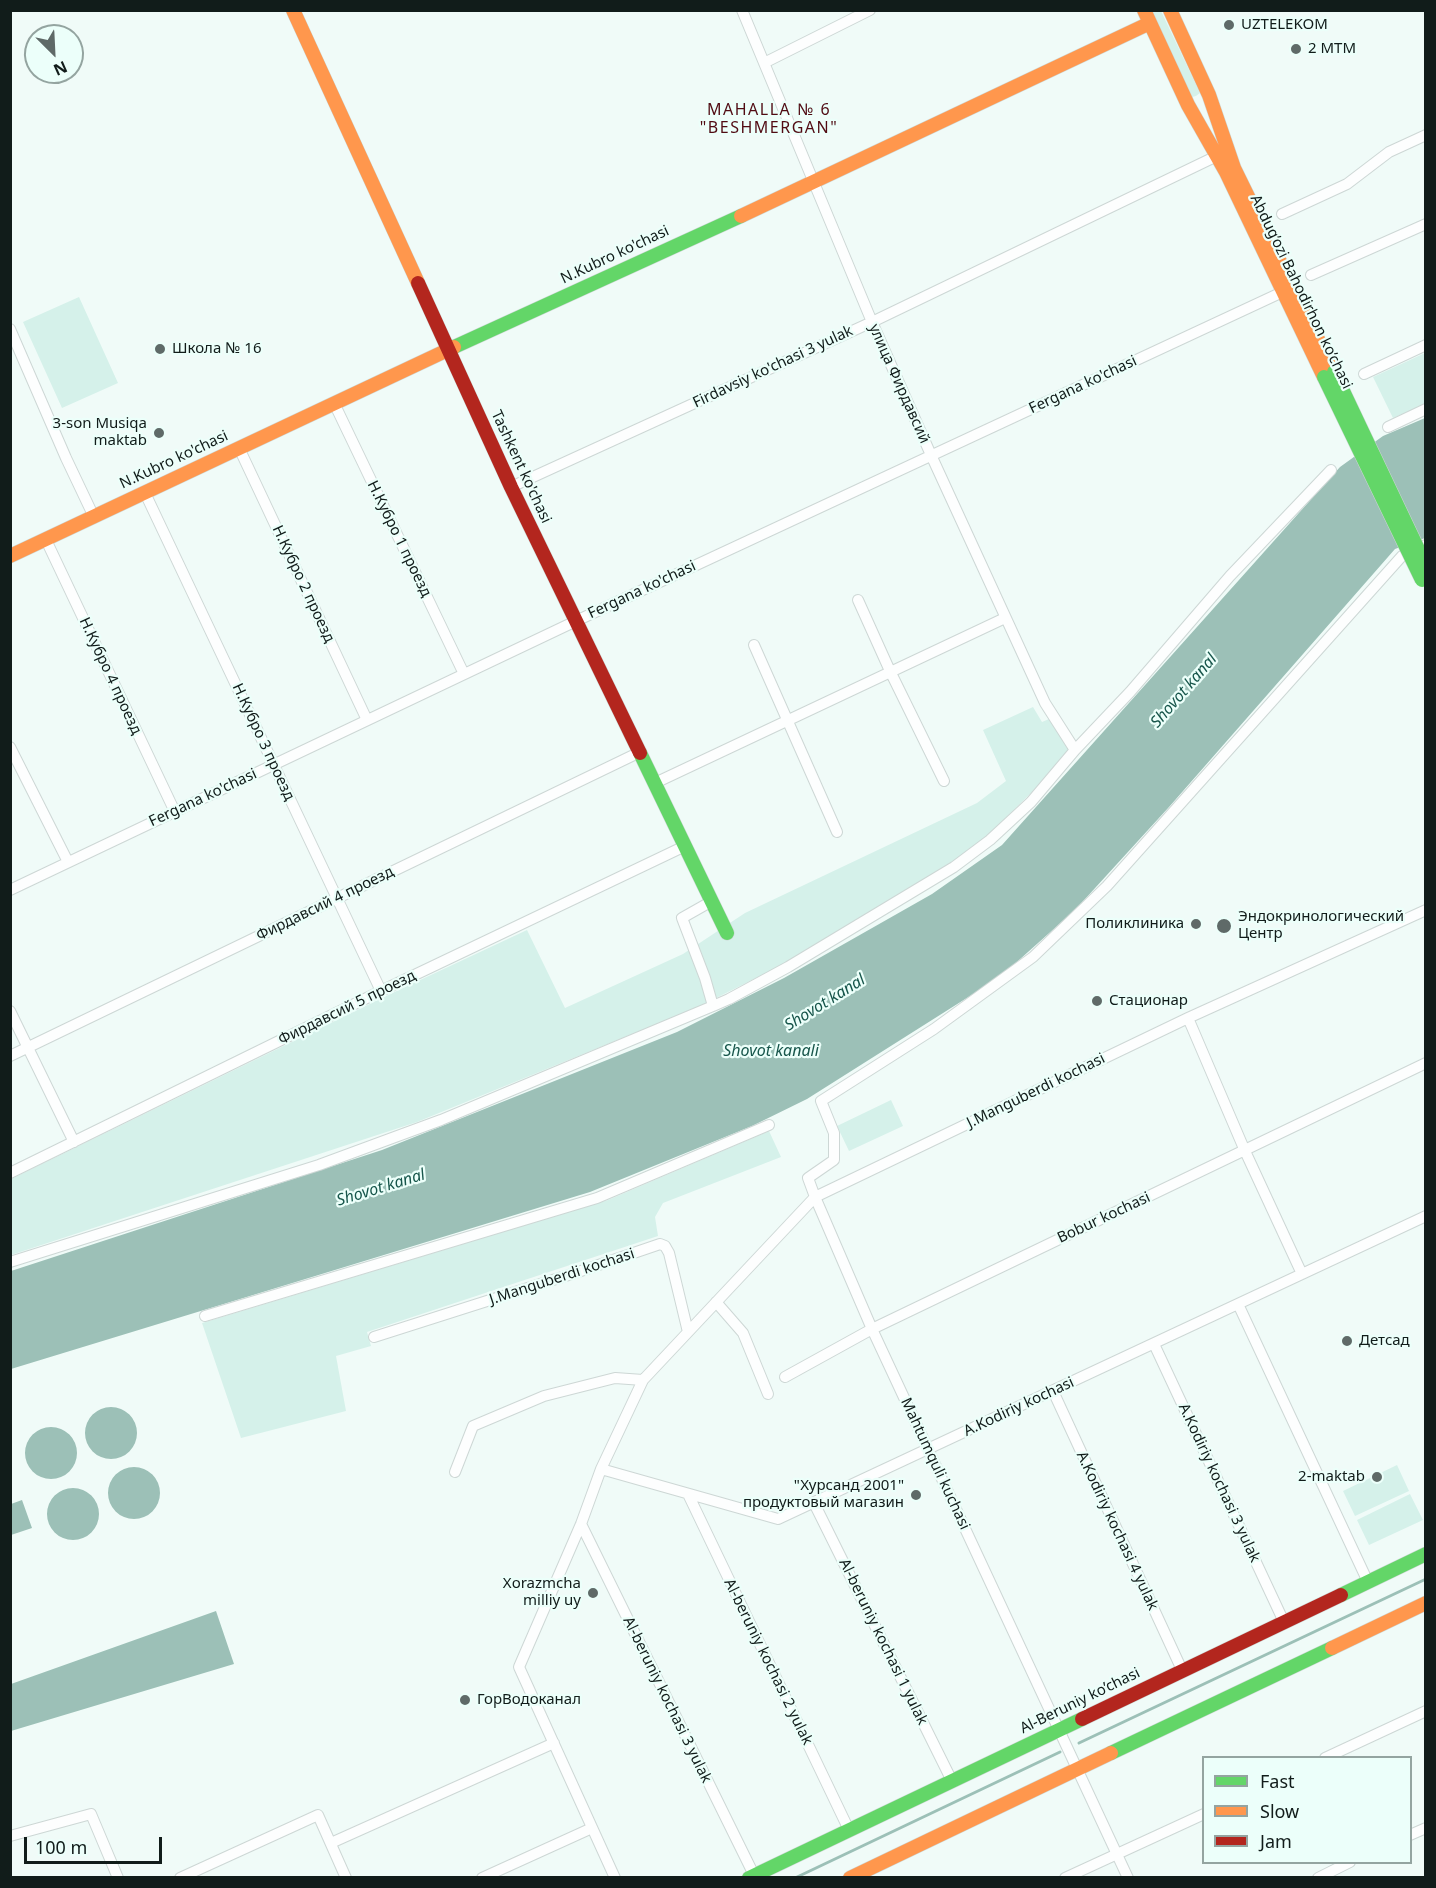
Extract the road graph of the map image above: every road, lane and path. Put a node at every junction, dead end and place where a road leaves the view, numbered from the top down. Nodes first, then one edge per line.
1 (293, 10) edge
2 (742, 10) edge
3 (870, 10) edge
4 (1173, 11) edge
5 (1147, 17) edge
6 (764, 63) junction
7 (1425, 135) edge
8 (1223, 153) junction
9 (814, 182) junction
10 (1282, 214) dead end
11 (1425, 224) edge
12 (1311, 275) dead end
13 (1276, 295) dead end
14 (872, 322) junction
15 (10, 329) edge
16 (1425, 345) edge
17 (450, 350) junction
18 (1329, 374) junction
19 (1364, 374) dead end
20 (334, 403) junction
21 (1425, 409) edge
22 (1388, 427) dead end
23 (239, 448) junction
24 (931, 455) junction
25 (1331, 471) dead end
26 (512, 487) junction
27 (145, 493) junction
28 (94, 517) junction
29 (46, 540) junction
30 (1425, 545) edge
31 (10, 556) edge
32 (1425, 566) edge
33 (1424, 584) edge
34 (858, 600) dead end
35 (1005, 618) junction
36 (576, 621) junction
37 (754, 645) dead end
38 (890, 671) junction
39 (464, 674) junction
40 (787, 719) junction
41 (368, 720) junction
42 (10, 747) edge
43 (1075, 750) junction
44 (640, 752) junction
45 (274, 765) junction
46 (944, 781) dead end
47 (655, 783) junction
48 (175, 812) junction
49 (837, 832) dead end
50 (685, 846) junction
51 (68, 862) junction
52 (10, 890) edge
53 (336, 899) junction
54 (712, 901) junction
55 (1425, 909) edge
56 (727, 933) dead end
57 (381, 991) junction
58 (713, 1006) junction
59 (10, 1011) edge
60 (1188, 1018) junction
61 (28, 1048) junction
62 (10, 1056) edge
63 (1425, 1063) edge
64 (769, 1125) dead end
65 (74, 1142) junction
66 (1245, 1151) junction
67 (10, 1173) edge
68 (816, 1197) junction
69 (1425, 1216) edge
70 (10, 1262) edge
71 (1302, 1274) junction
72 (716, 1302) junction
73 (1238, 1304) junction
74 (205, 1316) dead end
75 (872, 1329) junction
76 (688, 1332) junction
77 (374, 1337) dead end
78 (1154, 1344) junction
79 (785, 1377) dead end
80 (643, 1380) junction
81 (1053, 1391) junction
82 (768, 1394) dead end
83 (929, 1450) junction
84 (601, 1469) junction
85 (455, 1472) dead end
86 (688, 1494) junction
87 (814, 1503) junction
88 (581, 1524) junction
89 (1425, 1554) edge
90 (1368, 1582) junction
91 (1425, 1603) edge
92 (1284, 1622) junction
93 (1182, 1670) junction
94 (1425, 1711) edge
95 (1060, 1729) junction
96 (554, 1743) junction
97 (1329, 1756) edge
98 (1078, 1769) junction
99 (952, 1781) junction
100 (1202, 1814) edge
101 (592, 1827) junction
102 (849, 1830) junction
103 (10, 1836) edge
104 (331, 1843) junction
105 (1117, 1853) junction
106 (1348, 1864) edge
107 (752, 1876) edge
108 (118, 1878) edge
109 (180, 1878) edge
110 (346, 1878) edge
111 (482, 1878) edge
112 (615, 1878) edge
113 (850, 1878) edge
114 (1065, 1878) edge
115 (1128, 1878) edge
116 (1318, 1878) edge

1 - 17 main road, Tashkent ko'chasi
2 - 6 street, улица Фирдавсий
3 - 6 street
4 - 8 main road, Abdug’ozi Bahodirhon ko’chasi
5 - 8 main road, Abdug’ozi Bahodirhon ko’chasi
5 - 9 main road, N.Kubro ko'chasi
6 - 9 street, улица Фирдавсий
7 - 10 street
8 - 14 street, Firdavsiy ko'chasi 3 yulak
8 - 18 main road, Abdug’ozi Bahodirhon ko’chasi
9 - 14 street, улица Фирдавсий
9 - 17 main road, N.Kubro ko'chasi
11 - 12 street
13 - 24 street, Fergana ko'chasi
14 - 24 street, улица Фирдавсий
14 - 26 street, Firdavsiy ko'chasi 3 yulak
15 - 28 street
16 - 19 street
17 - 20 main road, N.Kubro ko'chasi
17 - 26 main road, Tashkent ko'chasi
18 - 32 main road, Abdug’ozi Bahodirhon ko’chasi, bridge
18 - 33 main road, Abdug’ozi Bahodirhon ko’chasi, bridge
20 - 23 main road, N.Kubro ko'chasi
20 - 39 street, Н.Кубро 1 проезд
21 - 22 street
23 - 27 main road, N.Kubro ko'chasi
23 - 41 street, Н.Кубро 2 проезд
24 - 35 street, улица Фирдавсий
24 - 36 street, Fergana ko'chasi
25 - 43 street
26 - 36 main road, Tashkent ko'chasi
27 - 28 main road, N.Kubro ko'chasi
27 - 45 street, Н.Кубро 3 проезд
28 - 29 main road, N.Kubro ko'chasi
29 - 31 main road, N.Kubro ko'chasi
29 - 48 street, Н.Кубро 4 проезд
30 - 68 street
34 - 38 street
35 - 38 street
35 - 43 street, улица Фирдавсий
36 - 39 street, Fergana ko'chasi
36 - 44 main road, Tashkent ko'chasi
37 - 40 street
38 - 40 street
38 - 46 street
39 - 41 street, Fergana ko'chasi
40 - 47 street
40 - 49 street
41 - 45 street, Fergana ko'chasi
42 - 51 street
43 - 58 street
44 - 47 main road, Tashkent ko'chasi
44 - 53 street, Фирдавсий 4 проезд
45 - 48 street, Fergana ko'chasi
45 - 53 street, Н.Кубро 3 проезд
47 - 50 main road, Tashkent ko'chasi
48 - 51 street, Fergana ko'chasi
50 - 54 main road, Tashkent ko'chasi
50 - 57 street, Фирдавсий 5 проезд
51 - 52 street, Fergana ko'chasi
53 - 57 street, Н.Кубро 3 проезд
53 - 61 street, Фирдавсий 4 проезд
54 - 56 main road, Tashkent ko'chasi
54 - 58 street
55 - 60 street, J.Manguberdi kochasi
57 - 65 street, Фирдавсий 5 проезд
58 - 70 street
59 - 61 street
60 - 66 street
60 - 68 street, J.Manguberdi kochasi
61 - 62 street, Фирдавсий 4 проезд
61 - 65 street
63 - 66 street, Bobur kochasi
64 - 74 street
65 - 67 street, Фирдавсий 5 проезд
66 - 71 street
66 - 75 street, Bobur kochasi
68 - 72 street, J.Manguberdi kochasi
68 - 75 street, Mahtumquli kuchasi
69 - 71 street, A.Kodiriy kochasi
71 - 73 street, A.Kodiriy kochasi
72 - 76 street, J.Manguberdi kochasi
72 - 82 street
73 - 78 street, A.Kodiriy kochasi
73 - 90 street
75 - 79 street, Bobur kochasi
75 - 83 street, Mahtumquli kuchasi
76 - 77 street, J.Manguberdi kochasi
76 - 80 street, J.Manguberdi kochasi
78 - 81 street, A.Kodiriy kochasi
78 - 92 street, A.Kodiriy kochasi 3 yulak
80 - 84 street, J.Manguberdi kochasi
80 - 85 street
81 - 83 street, A.Kodiriy kochasi
81 - 93 street, A.Kodiriy kochasi 4 yulak
83 - 87 street, A.Kodiriy kochasi
83 - 95 street, Mahtumquli kuchasi
84 - 86 street, A.Kodiriy kochasi
84 - 88 street, J.Manguberdi kochasi
86 - 87 street, A.Kodiriy kochasi
86 - 102 street, Al-beruniy kochasi 2 yulak
87 - 99 street, Al-beruniy kochasi 1 yulak
88 - 96 street, J.Manguberdi kochasi
88 - 107 street, Al-beruniy kochasi 3 yulak
89 - 90 main road, Al-Beruniy ko’chasi
90 - 92 main road, Al-Beruniy ko’chasi
91 - 98 main road
92 - 93 main road, Al-Beruniy ko’chasi
93 - 95 main road, Al-Beruniy ko’chasi
94 - 97 street
95 - 98 street, Mahtumquli kuchasi
95 - 99 main road, Al-Beruniy ko’chasi
96 - 101 street
96 - 104 street
98 - 105 street, Mahtumquli kuchasi
98 - 113 main road
99 - 102 main road, Al-Beruniy ko’chasi
100 - 105 street
101 - 111 street
101 - 112 street
102 - 107 main road, Al-Beruniy ko’chasi
103 - 108 street
104 - 109 street
104 - 110 street
105 - 114 street
105 - 115 street, Mahtumquli kuchasi
106 - 116 street

